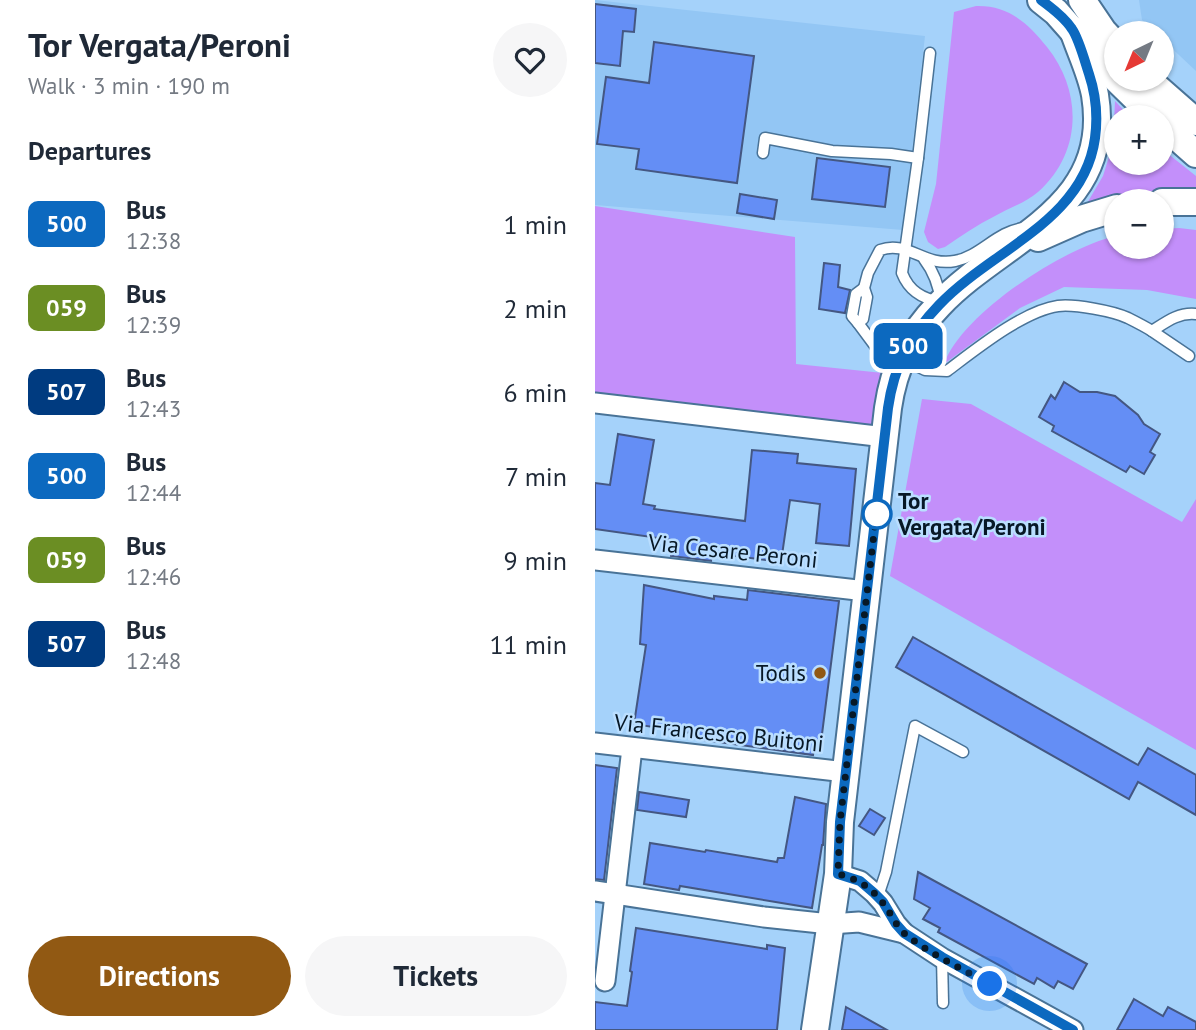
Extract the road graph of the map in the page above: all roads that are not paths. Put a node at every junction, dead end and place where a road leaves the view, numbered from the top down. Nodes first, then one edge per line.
1 (1041, 0) edge
2 (1082, 0) edge
3 (1073, 30) junction
4 (1104, 32) edge
5 (930, 53) dead end
6 (1161, 91) edge
7 (1143, 105) edge
8 (1196, 122) edge
9 (1174, 135) edge
10 (763, 153) dead end
11 (1196, 154) edge
12 (918, 158) junction
13 (1174, 202) edge
14 (1196, 202) edge
15 (1104, 212) edge
16 (1035, 228) junction
17 (905, 249) junction
18 (1007, 250) junction
19 (924, 258) junction
20 (941, 302) junction
21 (1196, 314) edge
22 (1152, 331) junction
23 (1189, 356) dead end
24 (897, 368) junction
25 (595, 403) edge
26 (885, 437) junction
27 (595, 560) edge
28 (866, 591) junction
29 (595, 743) edge
30 (632, 748) junction
31 (963, 752) dead end
32 (837, 771) dead end
33 (838, 874) junction
34 (595, 891) edge
35 (615, 893) junction
36 (877, 897) junction
37 (830, 924) junction
38 (904, 933) junction
39 (942, 957) junction
40 (605, 981) dead end
41 (943, 1003) dead end
42 (815, 1030) edge
43 (1073, 1030) edge

1 - 3 street
2 - 4 street
3 - 7 street
3 - 16 street
5 - 12 lane
6 - 8 street
9 - 11 street
10 - 12 lane
12 - 17 lane
13 - 14 street
15 - 18 street
16 - 18 street
16 - 19 lane
17 - 19 lane
17 - 20 lane
17 - 24 lane
18 - 20 street
19 - 20 lane
20 - 24 street
21 - 22 lane
22 - 23 lane
22 - 24 lane
24 - 26 street
25 - 26 street
26 - 28 street
27 - 28 street, Via Cesare Peroni
28 - 33 street
29 - 30 street, Via Francesco Buitoni
30 - 32 street, Via Francesco Buitoni
30 - 35 street
31 - 36 lane
33 - 36 street
33 - 37 street
34 - 35 street
35 - 37 street
35 - 40 street
36 - 38 street
37 - 38 street
37 - 42 street
38 - 39 street
39 - 41 lane
39 - 43 street

